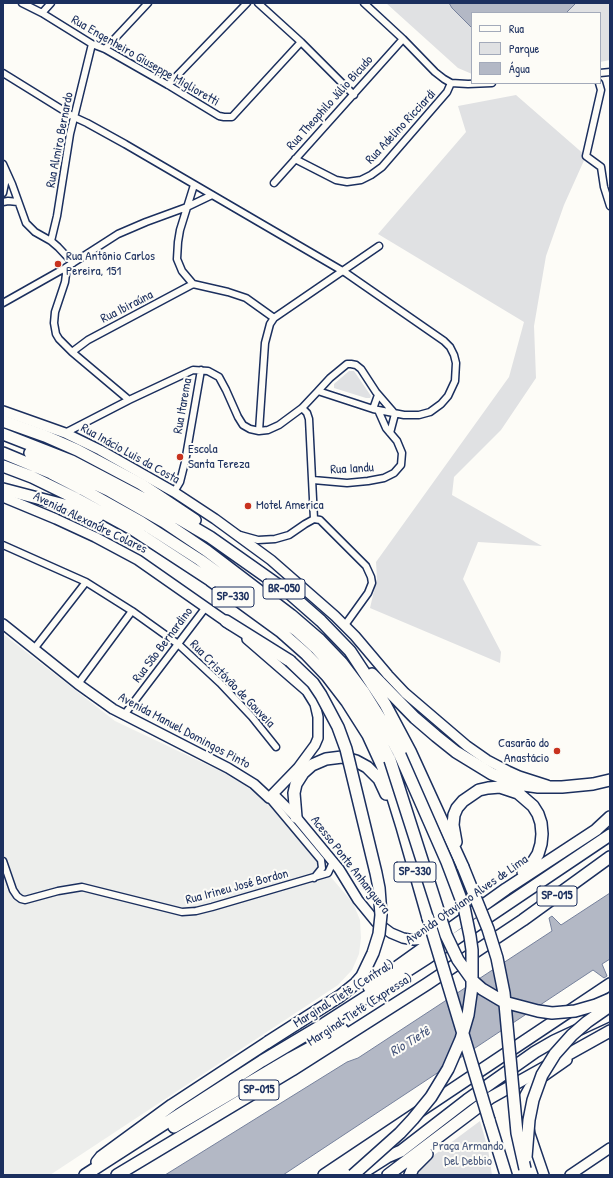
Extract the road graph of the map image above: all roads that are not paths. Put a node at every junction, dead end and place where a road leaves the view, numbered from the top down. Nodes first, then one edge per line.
1 (22, 3) edge
2 (51, 3) edge
3 (148, 3) edge
4 (247, 3) edge
5 (258, 3) edge
6 (364, 3) edge
7 (42, 13) junction
8 (403, 39) junction
9 (301, 42) junction
10 (92, 44) junction
11 (105, 49) junction
12 (3, 73) edge
13 (451, 83) junction
14 (471, 84) edge
15 (599, 84) edge
16 (168, 85) junction
17 (354, 95) junction
18 (74, 117) junction
19 (295, 159) junction
20 (3, 164) edge
21 (7, 174) junction
22 (274, 183) dead end
23 (194, 185) junction
24 (3, 193) edge
25 (212, 195) junction
26 (3, 202) edge
27 (18, 202) junction
28 (610, 206) edge
29 (187, 207) junction
30 (51, 241) junction
31 (379, 246) dead end
32 (73, 263) junction
33 (65, 268) junction
34 (342, 271) junction
35 (193, 284) junction
36 (3, 303) edge
37 (274, 318) junction
38 (72, 352) junction
39 (201, 370) junction
40 (318, 391) junction
41 (378, 395) junction
42 (129, 400) junction
43 (302, 408) junction
44 (376, 410) junction
45 (3, 411) edge
46 (395, 414) junction
47 (3, 421) edge
48 (259, 431) junction
49 (65, 433) junction
50 (3, 434) edge
51 (390, 434) junction
52 (3, 441) edge
53 (3, 453) edge
54 (3, 466) edge
55 (313, 480) junction
56 (3, 489) edge
57 (174, 492) junction
58 (3, 497) edge
59 (314, 519) junction
60 (132, 529) junction
61 (237, 534) junction
62 (210, 537) junction
63 (3, 545) edge
64 (86, 582) junction
65 (206, 607) junction
66 (132, 611) junction
67 (226, 621) junction
68 (3, 624) edge
69 (345, 625) junction
70 (178, 644) junction
71 (34, 649) junction
72 (350, 651) junction
73 (78, 684) junction
74 (124, 715) junction
75 (276, 747) dead end
76 (395, 757) junction
77 (610, 780) edge
78 (562, 788) junction
79 (271, 796) junction
80 (296, 817) junction
81 (610, 817) edge
82 (402, 826) junction
83 (610, 835) edge
84 (458, 854) junction
85 (610, 857) edge
86 (3, 861) edge
87 (333, 862) junction
88 (314, 878) junction
89 (506, 889) junction
90 (439, 938) junction
91 (610, 984) edge
92 (610, 999) edge
93 (399, 1002) junction
94 (610, 1006) edge
95 (610, 1015) edge
96 (324, 1024) junction
97 (610, 1031) edge
98 (598, 1038) junction
99 (464, 1118) junction
100 (387, 1133) junction
101 (133, 1145) junction
102 (610, 1148) edge
103 (401, 1151) junction
104 (410, 1158) junction
105 (88, 1173) edge
106 (117, 1175) edge
107 (324, 1175) edge
108 (341, 1175) edge
109 (353, 1175) edge
110 (359, 1175) edge
111 (371, 1175) edge
112 (388, 1175) edge
113 (400, 1175) edge
114 (410, 1175) edge
115 (506, 1175) edge
116 (544, 1175) edge
117 (570, 1175) edge

1 - 7 street, Rua Engenheiro Giuseppe Miglioretti
2 - 7 street
3 - 11 street
4 - 16 street
5 - 9 street
6 - 8 street
7 - 10 street, Rua Engenheiro Giuseppe Miglioretti
8 - 13 street
8 - 17 street, Rua Theophilo Júlio Bicudo
9 - 16 street, Rua Engenheiro Giuseppe Miglioretti
9 - 17 street
10 - 11 street, Rua Engenheiro Giuseppe Miglioretti
10 - 18 street, Rua Almiro Bernardo
11 - 16 street, Rua Engenheiro Giuseppe Miglioretti
12 - 18 street
13 - 14 street
13 - 19 street, Rua Adelino Ricciardi
15 - 28 street
17 - 19 street, Rua Theophilo Júlio Bicudo
18 - 23 street
18 - 30 street, Rua Almiro Bernardo
19 - 22 street, Rua Theophilo Júlio Bicudo
20 - 21 street
21 - 24 street
21 - 27 street
23 - 25 street
23 - 29 street
25 - 29 street
25 - 34 street
26 - 27 street
27 - 30 street
29 - 32 street
29 - 35 street
30 - 32 street
31 - 34 street
32 - 33 street
33 - 36 street
33 - 38 street
34 - 37 street
34 - 46 street
35 - 37 street
35 - 38 street, Rua Ibiraúna
37 - 48 street
38 - 42 street
39 - 42 street
39 - 48 street
39 - 57 street, Rua Itarema
40 - 41 street
40 - 43 street
40 - 44 street
41 - 44 street
41 - 46 street
42 - 49 street
43 - 48 street
43 - 55 street
44 - 46 street
44 - 51 street, Rua Iandu
45 - 49 main road, Rua Inácio Luis da Costa
46 - 51 street
47 - 62 highway
49 - 57 main road, Rua Inácio Luis da Costa
50 - 62 highway, BR-050
51 - 55 street, Rua Iandu
52 - 76 highway
53 - 76 highway
54 - 60 highway, SP-330
55 - 59 street
56 - 60 highway
57 - 61 main road, Rua Inácio Luis da Costa
58 - 65 main road, Avenida Alexandre Colares
59 - 61 street, Rua Inácio Luis da Costa
59 - 69 street
60 - 82 highway, SP-330
61 - 69 main road, Rua Inácio Luis da Costa
62 - 72 highway, BR-050
63 - 64 street, Rua Cristóvão de Gouveia
64 - 66 street, Rua Cristóvão de Gouveia
64 - 71 street
65 - 67 main road, Avenida Alexandre Colares
65 - 70 street, Rua São Bernardino
66 - 70 street, Rua Cristóvão de Gouveia
66 - 73 street
67 - 79 main road, Avenida Alexandre Colares
67 - 105 highway, bridge
68 - 71 main road, Avenida Manuel Domingos Pinto
69 - 78 main road, Rua Inácio Luis da Costa
70 - 74 street, Rua São Bernardino
70 - 75 street, Rua Cristóvão de Gouveia
71 - 73 main road, Avenida Manuel Domingos Pinto
72 - 78 highway
72 - 84 highway
73 - 74 main road, Avenida Manuel Domingos Pinto
74 - 79 main road, Avenida Manuel Domingos Pinto
76 - 92 highway, bridge
76 - 109 highway, bridge
77 - 78 highway
79 - 80 main road, Acesso Ponte Anhanguera
79 - 88 street, Avenida Manuel Domingos Pinto
80 - 82 highway
80 - 87 main road, Acesso Ponte Anhanguera
81 - 89 highway, Avenida Otaviano Alves de Lima
82 - 115 highway, SP-330, bridge
83 - 96 highway, Marginal Tietê (Central)
84 - 89 highway
84 - 94 highway, bridge
85 - 93 highway, Marginal Tietê (Expressa) / SP-015
86 - 88 street, Rua Irineu José Bordon
87 - 88 street
87 - 90 main road, Acesso Ponte Anhanguera
89 - 90 highway, Avenida Otaviano Alves de Lima
90 - 96 highway, Avenida Otaviano Alves de Lima
91 - 100 highway
93 - 101 highway
93 - 106 highway, Marginal Tietê (Expressa) / SP-015
95 - 103 highway
96 - 101 highway, Marginal Tietê (Central)
97 - 98 highway
98 - 99 highway
98 - 116 main road
99 - 104 highway
99 - 114 highway
100 - 107 highway
100 - 108 highway
101 - 105 highway, Marginal Tietê (Central)
102 - 117 main road
103 - 110 highway
103 - 111 highway
104 - 112 highway
104 - 113 highway

